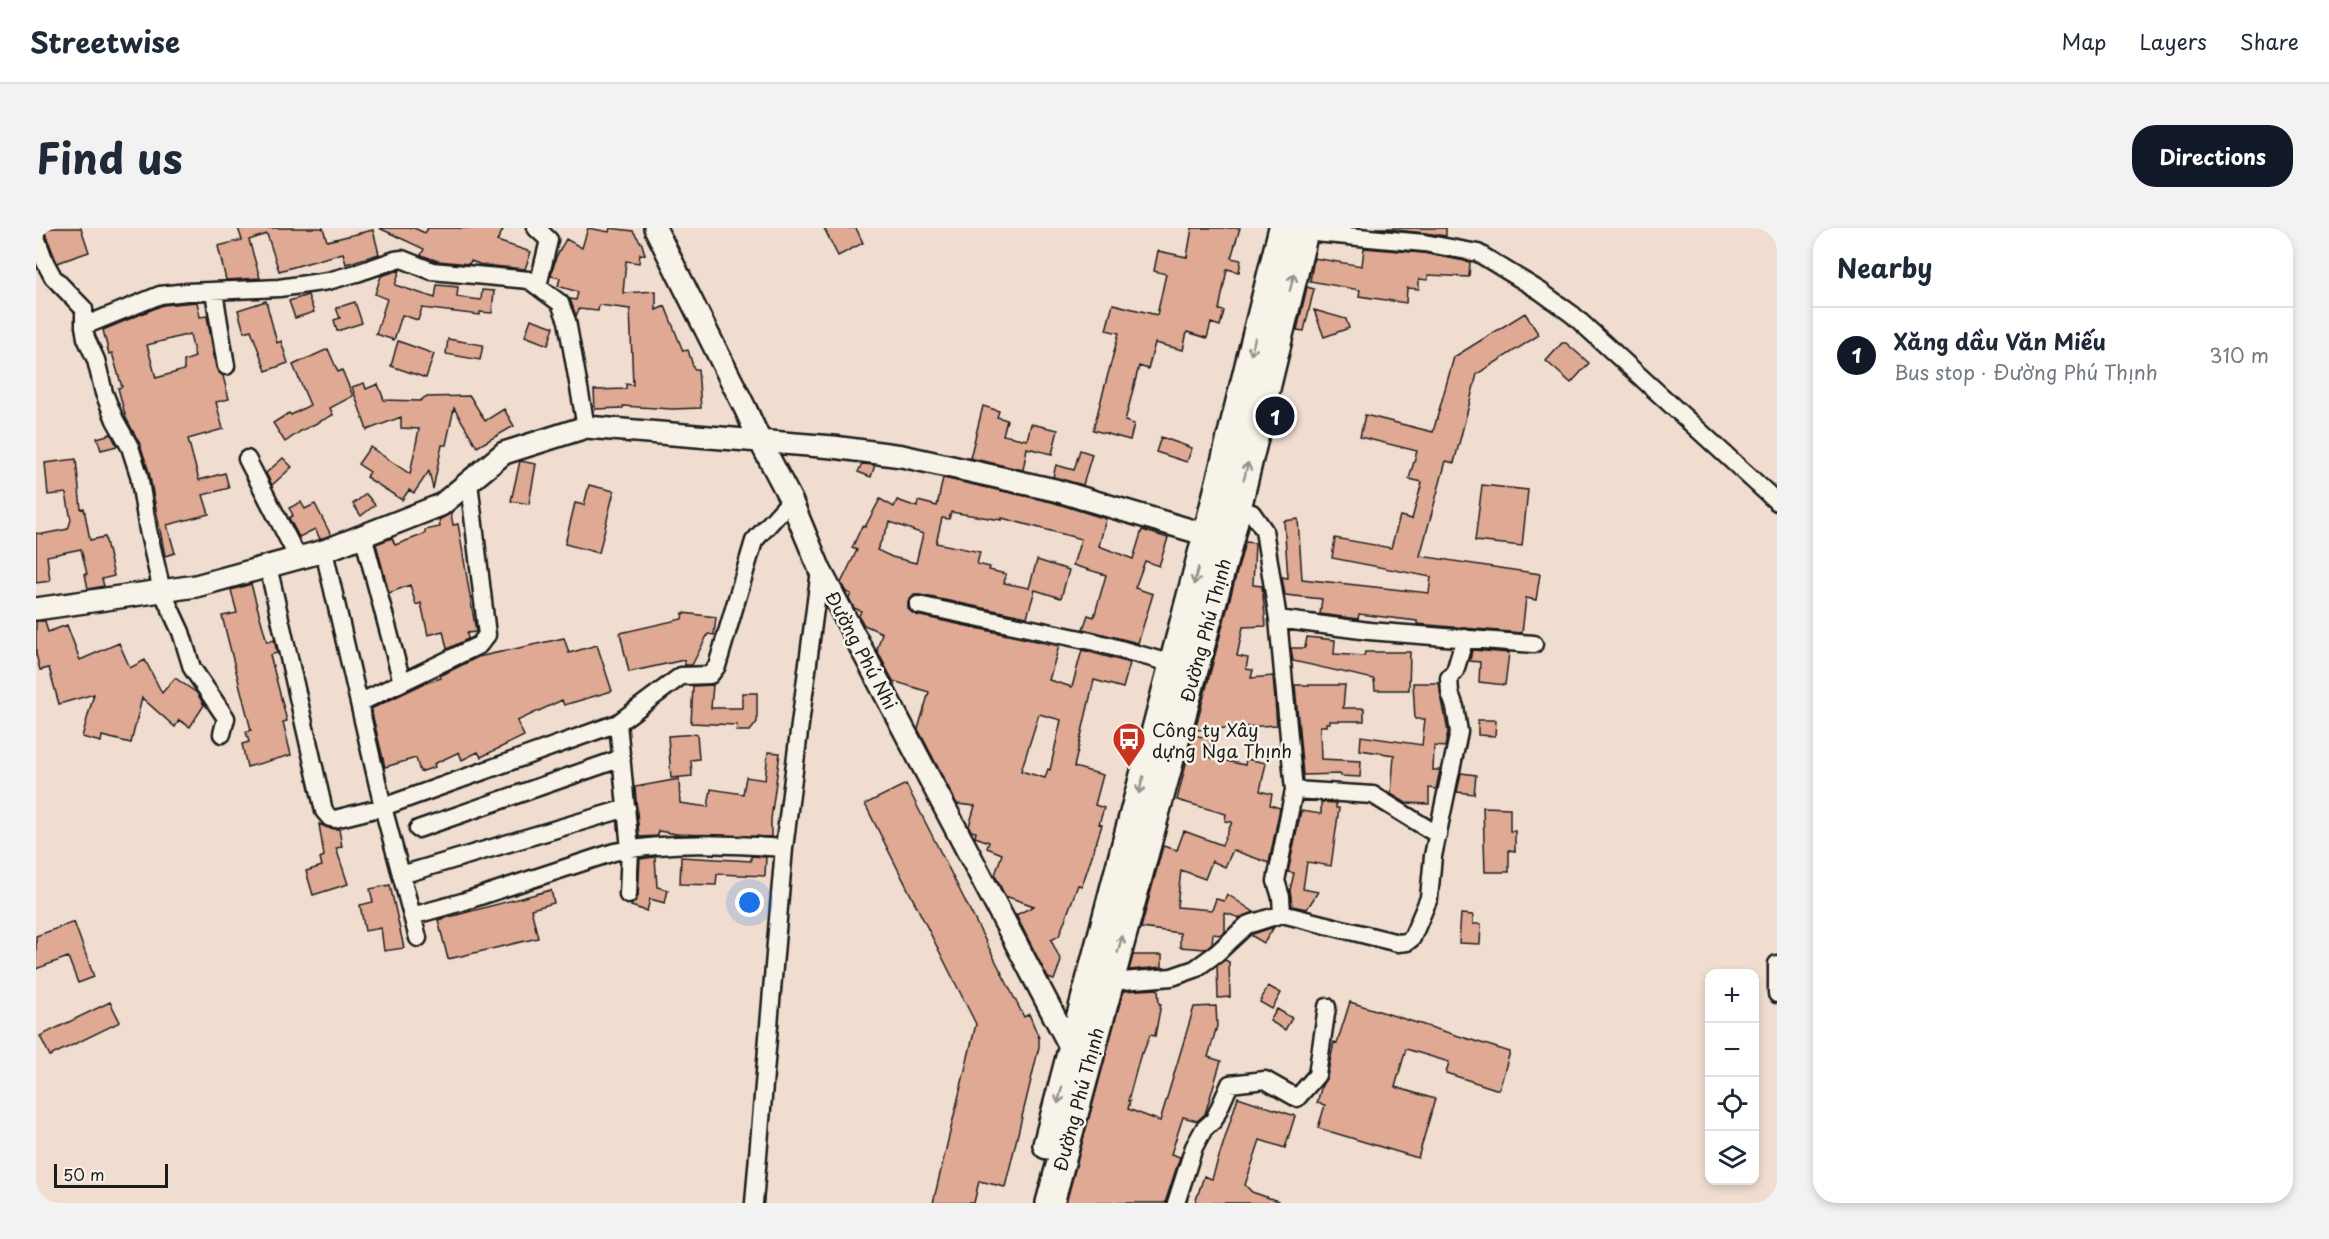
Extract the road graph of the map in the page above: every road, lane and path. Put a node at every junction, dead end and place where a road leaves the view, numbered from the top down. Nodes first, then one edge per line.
1 (536, 228) edge
2 (656, 228) edge
3 (1297, 229) edge
4 (36, 237) edge
5 (538, 286) junction
6 (214, 292) junction
7 (84, 326) junction
8 (226, 366) dead end
9 (586, 427) junction
10 (761, 443) junction
11 (247, 459) dead end
12 (469, 482) junction
13 (791, 500) junction
14 (1777, 502) edge
15 (1237, 509) junction
16 (1207, 535) junction
17 (363, 536) junction
18 (324, 551) junction
19 (298, 558) junction
20 (268, 566) junction
21 (820, 570) junction
22 (162, 591) junction
23 (918, 605) dead end
24 (36, 609) edge
25 (1278, 619) junction
26 (1465, 638) junction
27 (1534, 644) dead end
28 (1173, 664) junction
29 (402, 682) junction
30 (359, 703) junction
31 (618, 723) junction
32 (222, 734) dead end
33 (622, 758) junction
34 (1294, 790) junction
35 (383, 807) junction
36 (627, 808) junction
37 (418, 829) dead end
38 (1438, 835) junction
39 (784, 848) junction
40 (630, 849) junction
41 (401, 875) junction
42 (628, 895) dead end
43 (1282, 914) junction
44 (412, 916) junction
45 (418, 938) dead end
46 (1777, 964) edge
47 (1110, 982) junction
48 (1777, 994) edge
49 (1327, 1007) dead end
50 (1081, 1051) junction
51 (754, 1203) edge
52 (1033, 1203) edge
53 (1050, 1203) edge
54 (1176, 1203) edge

1 - 5 street
2 - 10 street, Đường Phú Nhi
3 - 14 street
15 -> 3 highway, Đường Phú Thịnh
3 -> 16 highway, Đường Phú Thịnh
4 - 7 street
5 - 6 street
5 - 9 street
6 - 7 street
6 - 8 street
7 - 22 street
9 - 10 street
9 - 12 street
10 - 13 street, Đường Phú Nhi
10 - 16 street
11 - 19 street
12 - 17 street
12 - 29 street
13 - 21 street, Đường Phú Nhi
13 - 31 street
15 - 25 street
47 -> 15 highway, Đường Phú Thịnh
16 -> 28 highway, Đường Phú Thịnh
17 - 18 street
17 - 29 street
18 - 19 street
18 - 30 street
19 - 20 street
20 - 22 street
20 - 35 street
21 - 39 street
21 - 50 street, Đường Phú Nhi
22 - 24 street
22 - 32 street
23 - 28 street
25 - 26 street
25 - 34 street
26 - 27 street
26 - 38 street
28 -> 50 highway, Đường Phú Thịnh
29 - 30 street
30 - 35 street
31 - 33 street
31 - 35 street
33 - 36 street
33 - 37 street
34 - 38 street
34 - 43 street
35 - 41 street
36 - 40 street
36 - 41 street
38 - 43 street
39 - 40 street
39 - 51 street
40 - 42 street
40 - 44 street
41 - 44 street
43 - 47 street
44 - 45 street
46 - 48 street
47 - 50 highway, Đường Phú Thịnh
49 - 54 street
50 -> 52 highway, Đường Phú Thịnh
50 - 53 highway, Đường Phú Thịnh

